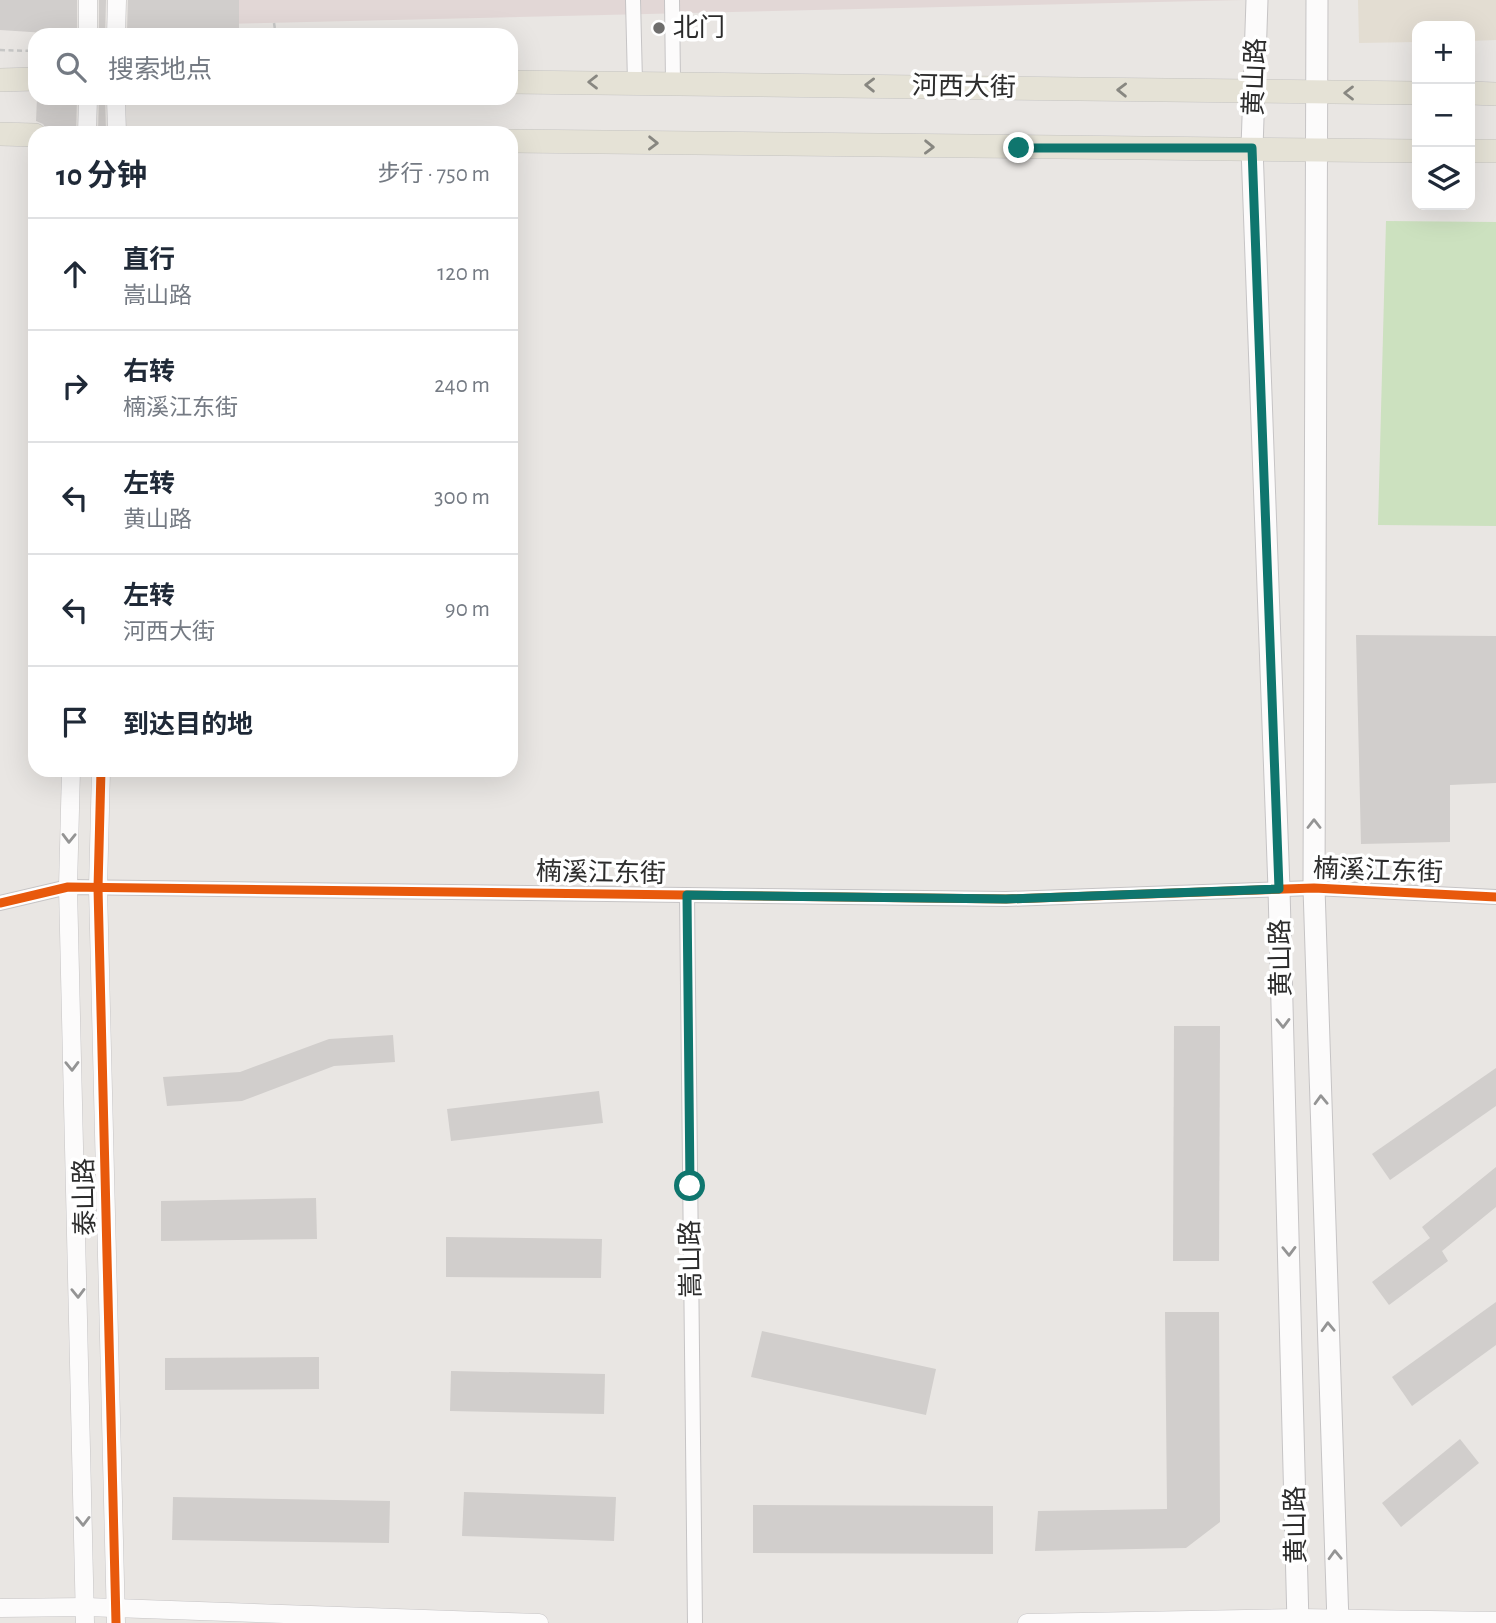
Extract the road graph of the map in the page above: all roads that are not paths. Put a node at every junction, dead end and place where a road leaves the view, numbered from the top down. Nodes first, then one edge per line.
1 (88, 0) edge
2 (117, 0) edge
3 (633, 0) edge
4 (672, 0) edge
5 (1257, 0) edge
6 (1317, 0) edge
7 (88, 28) edge
8 (116, 28) edge
9 (28, 79) edge
10 (0, 80) edge
11 (673, 81) junction
12 (518, 82) edge
13 (635, 82) junction
14 (1254, 92) junction
15 (1316, 92) junction
16 (1412, 93) edge
17 (1475, 93) edge
18 (1496, 94) edge
19 (88, 105) edge
20 (116, 105) edge
21 (87, 126) edge
22 (117, 126) edge
23 (0, 134) edge
24 (28, 135) edge
25 (518, 141) edge
26 (1252, 148) junction
27 (1317, 150) junction
28 (1412, 151) edge
29 (1475, 151) edge
30 (1496, 151) edge
31 (71, 777) edge
32 (101, 777) edge
33 (68, 887) junction
34 (98, 887) junction
35 (1314, 888) junction
36 (1279, 889) junction
37 (687, 895) junction
38 (1496, 897) edge
39 (5, 901) edge
40 (0, 1608) edge
41 (85, 1615) edge
42 (116, 1615) edge
43 (1298, 1621) edge
44 (1337, 1621) edge
45 (1496, 1621) edge
46 (539, 1623) edge
47 (695, 1623) edge
48 (1027, 1623) edge

1 - 7 street
2 - 8 street
3 - 13 street
4 - 11 street
5 - 14 main road, 黄山路
6 - 15 main road, 黄山路
9 - 10 main road
11 - 13 main road, 河西大街
14 -> 11 main road, 河西大街
13 -> 12 main road, 河西大街
14 - 15 main road, 河西大街
14 - 26 main road, 黄山路
16 -> 15 main road, 河西大街
15 - 27 main road, 黄山路
17 - 18 main road
19 - 21 street
20 - 22 street
23 - 24 main road
25 -> 26 main road
26 - 27 main road
26 - 36 main road, 黄山路
27 - 28 main road
35 -> 27 main road, 黄山路
29 - 30 main road
31 -> 33 street, 泰山路
32 - 34 street, 泰山路
33 - 34 street, 楠溪江东街
33 - 39 street, 楠溪江东街
33 -> 41 street, 泰山路
34 - 37 street, 楠溪江东街
34 - 42 street, 泰山路
35 - 36 street, 楠溪江东街
35 - 38 street, 楠溪江东街
44 -> 35 main road, 黄山路
36 - 37 street, 楠溪江东街
36 -> 43 main road, 黄山路
37 - 47 street, 嵩山路
40 - 41 street
41 - 42 street
42 - 46 street
43 - 44 street
43 - 48 street
44 - 45 street

